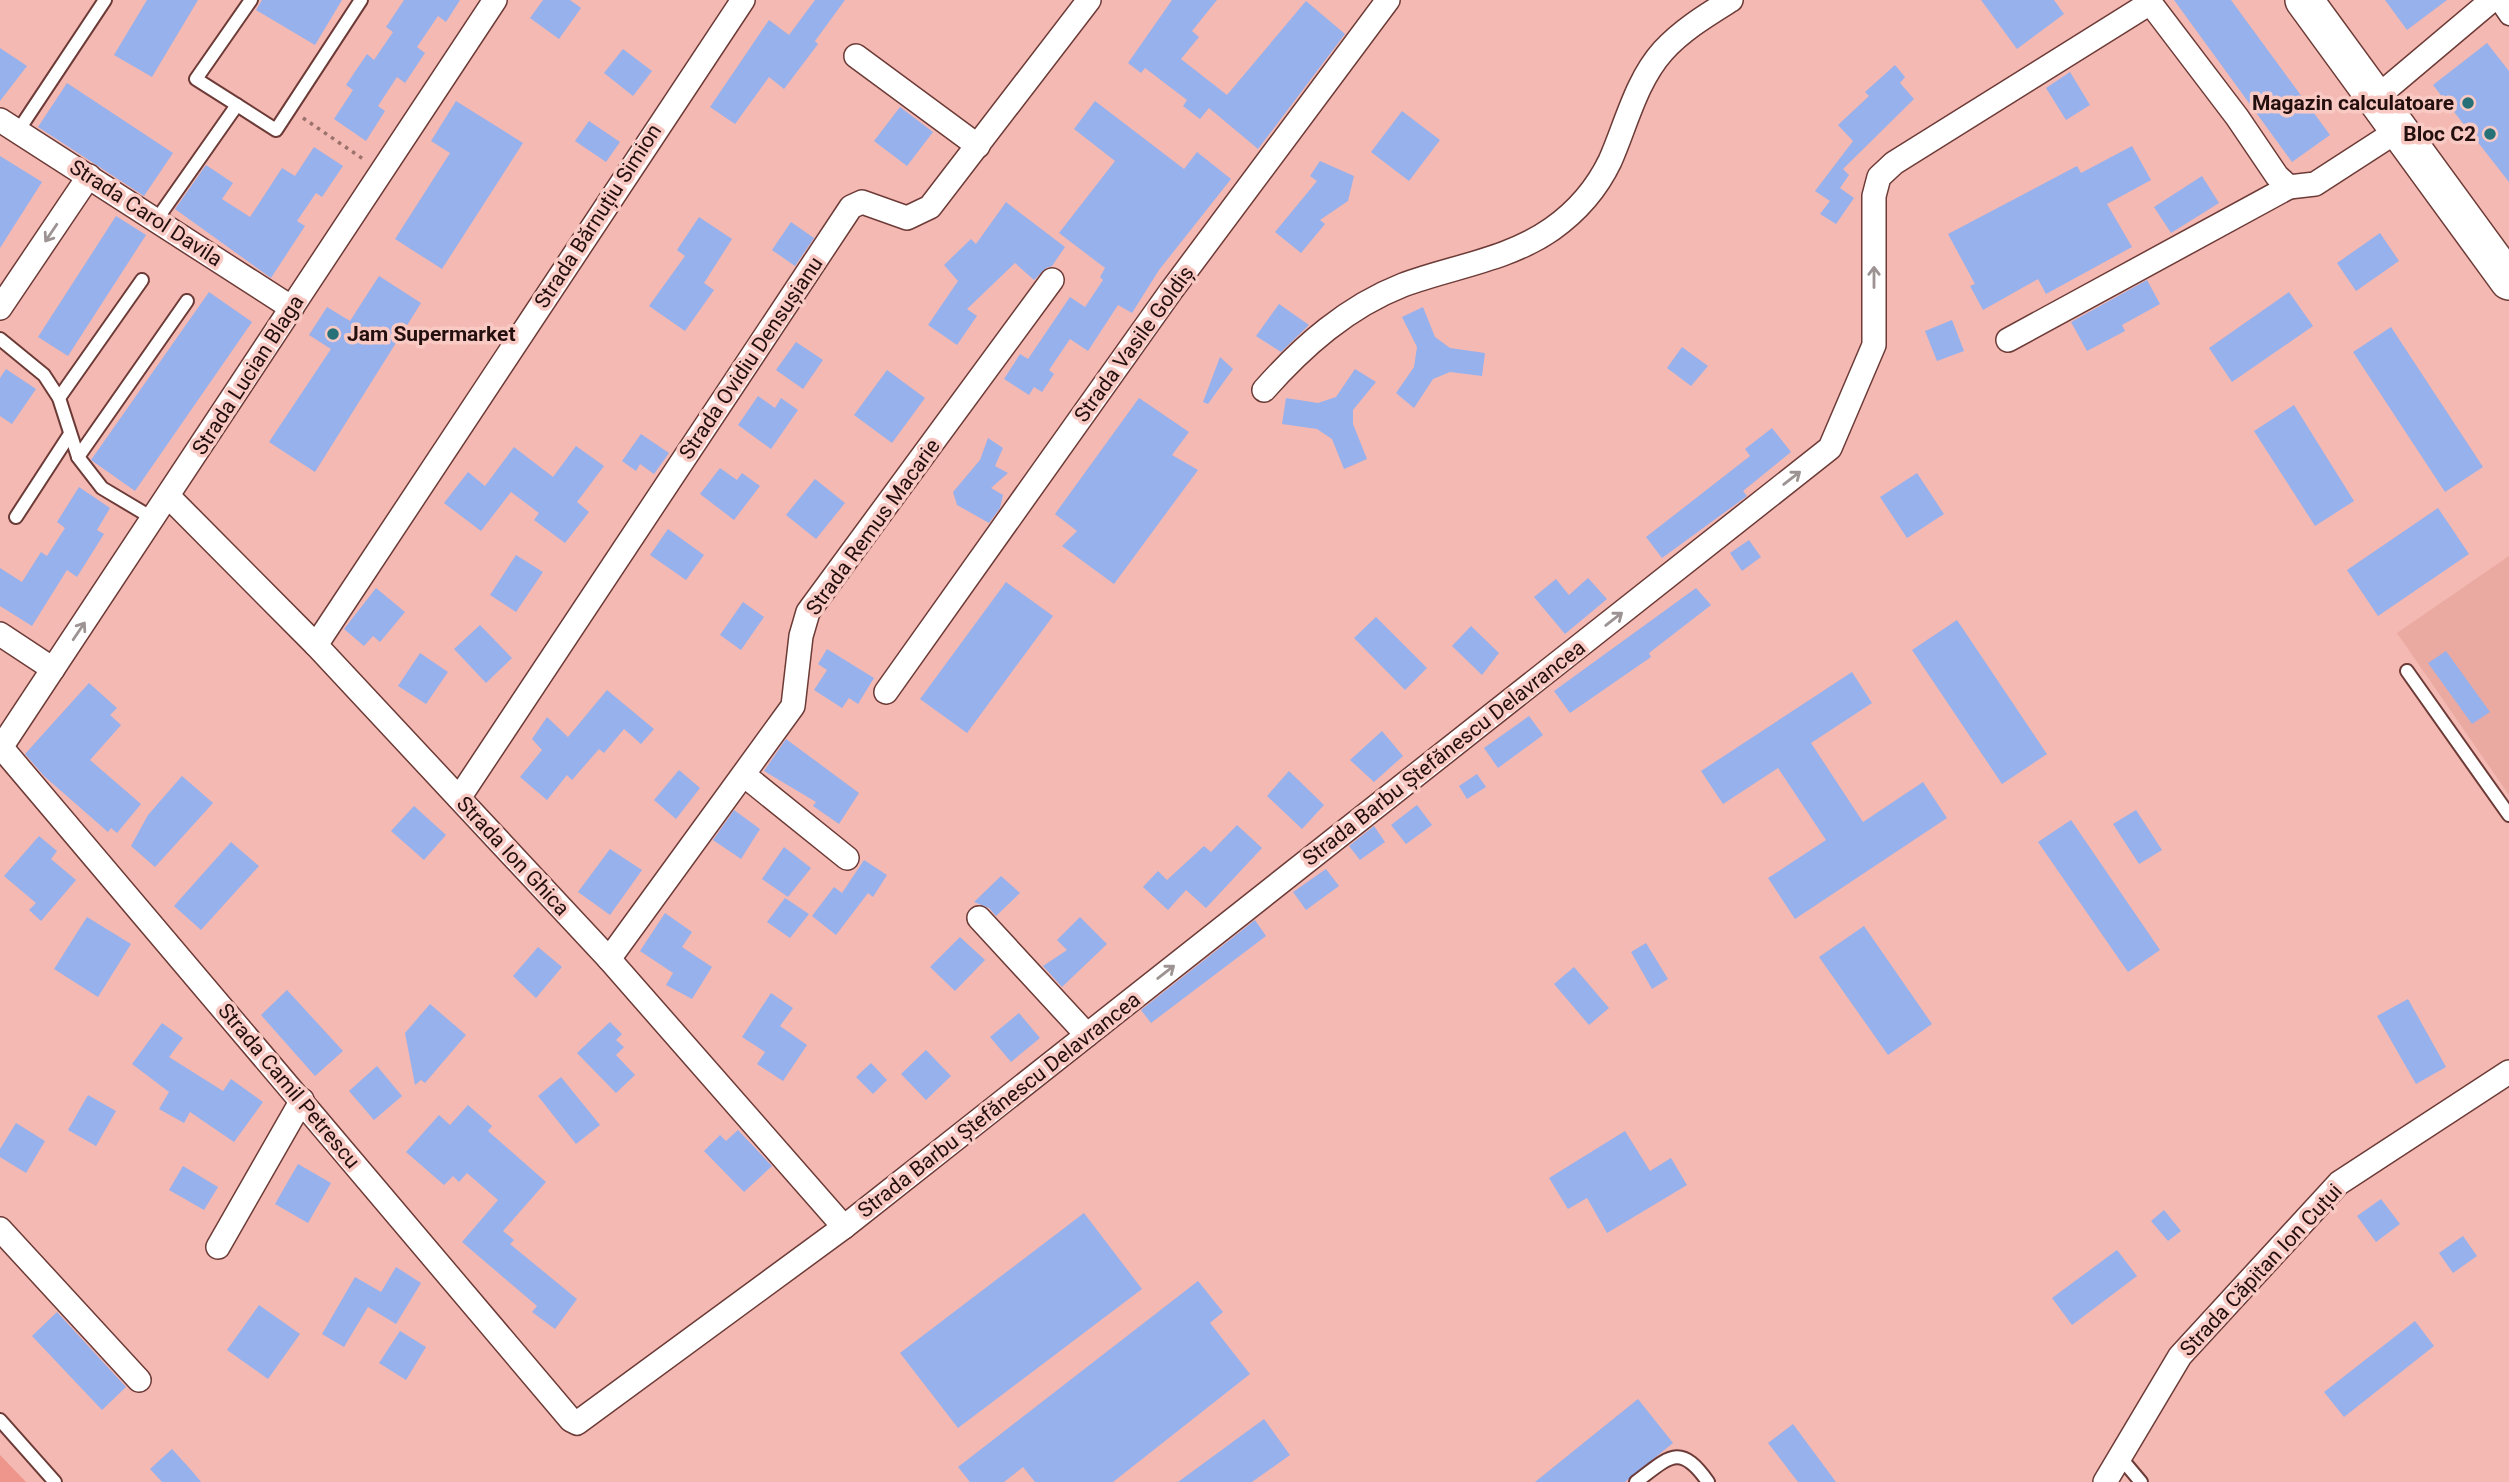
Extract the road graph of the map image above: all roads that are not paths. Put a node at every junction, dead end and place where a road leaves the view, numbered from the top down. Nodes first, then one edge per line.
1 (105, 0) edge
2 (250, 0) edge
3 (361, 0) edge
4 (495, 0) edge
5 (743, 0) edge
6 (1088, 0) edge
7 (1388, 0) edge
8 (1731, 0) edge
9 (2304, 0) edge
10 (2492, 0) edge
11 (2498, 0) edge
12 (2149, 1) edge
13 (2509, 16) edge
14 (856, 56) dead end
15 (2377, 97) junction
16 (237, 105) junction
17 (9, 125) edge
18 (2400, 129) junction
19 (978, 146) junction
20 (89, 176) junction
21 (2289, 187) junction
22 (157, 219) junction
23 (142, 280) dead end
24 (1052, 280) dead end
25 (2509, 281) edge
26 (187, 300) dead end
27 (0, 308) edge
28 (292, 308) junction
29 (0, 339) edge
30 (2008, 340) dead end
31 (1264, 390) dead end
32 (60, 397) junction
33 (70, 434) junction
34 (78, 457) junction
35 (169, 497) junction
36 (16, 517) dead end
37 (154, 519) junction
38 (0, 634) edge
39 (316, 645) junction
40 (52, 669) junction
41 (2407, 671) dead end
42 (886, 692) dead end
43 (1, 748) edge
44 (744, 775) junction
45 (459, 798) junction
46 (2509, 815) edge
47 (848, 858) dead end
48 (979, 918) dead end
49 (609, 959) junction
50 (1087, 1035) junction
51 (2509, 1072) edge
52 (302, 1100) junction
53 (844, 1227) junction
54 (0, 1229) edge
55 (218, 1247) dead end
56 (139, 1380) dead end
57 (0, 1420) edge
58 (577, 1423) joint
59 (2120, 1457) junction
60 (55, 1482) edge
61 (1636, 1482) edge
62 (1709, 1482) edge
63 (2105, 1482) edge
64 (2141, 1482) edge

1 - 17 lane
2 - 16 lane
3 - 16 lane
4 - 28 street, Strada Lucian Blaga
5 - 39 street, Strada Bărnuțiu Simion
6 - 19 street, Strada Ovidiu Densușianu
7 - 42 street, Strada Vasile Goldiș
8 - 31 street
9 - 15 main road
10 - 15 street
11 - 13 street
12 - 21 street
50 -> 12 street, Strada Barbu Ștefănescu Delavrancea
14 - 19 street
15 - 18 main road
16 - 22 lane
17 - 20 street, Strada Carol Davila
18 - 21 street
18 - 25 main road
19 - 45 street, Strada Ovidiu Densușianu
20 - 22 street, Strada Carol Davila
20 -> 27 street
21 - 30 street
22 - 28 street, Strada Carol Davila
23 - 32 lane
24 - 44 street, Strada Remus Macarie
26 - 34 lane
28 - 35 street, Strada Lucian Blaga
29 - 32 lane
32 - 33 lane
33 - 34 lane
33 - 36 lane
34 - 37 lane
35 - 37 street, Strada Lucian Blaga
35 - 39 street, Strada Ion Ghica
40 -> 37 street, Strada Lucian Blaga
38 - 40 street
39 - 45 street, Strada Ion Ghica
40 - 43 street, Strada Lucian Blaga
41 - 46 lane
43 - 52 street, Strada Camil Petrescu
44 - 47 street
44 - 49 street, Strada Remus Macarie
45 - 49 street, Strada Ion Ghica
48 - 50 street
49 - 53 street, Strada Ion Ghica
50 - 53 street, Strada Barbu Ștefănescu Delavrancea
51 - 59 street, Strada Căpitan Ion Cuțui
52 - 55 street
52 - 58 street, Strada Camil Petrescu
53 - 58 street, Strada Barbu Ștefănescu Delavrancea
54 - 56 street
57 - 60 lane
59 - 63 street, Strada Căpitan Ion Cuțui
59 - 64 lane
61 - 62 lane

